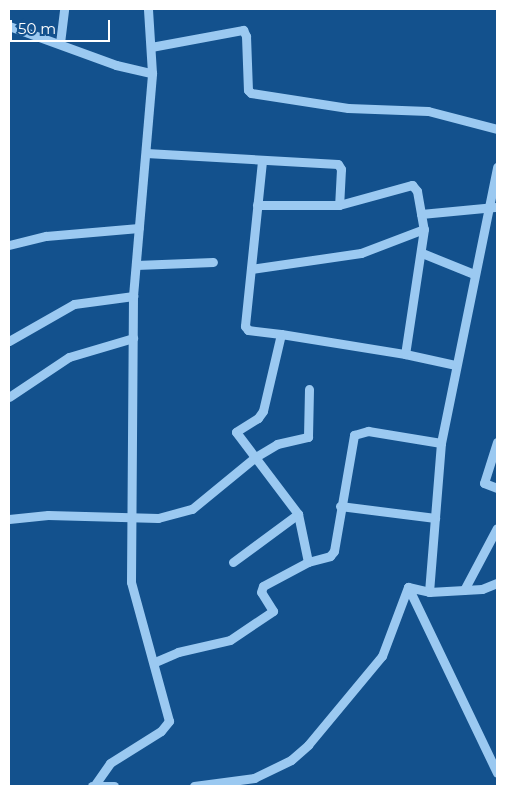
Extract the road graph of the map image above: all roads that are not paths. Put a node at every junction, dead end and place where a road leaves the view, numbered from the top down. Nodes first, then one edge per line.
1 (64, 9) edge
2 (148, 9) edge
3 (9, 26) edge
4 (60, 44) junction
5 (151, 47) junction
6 (152, 73) junction
7 (497, 129) edge
8 (146, 153) junction
9 (262, 162) junction
10 (497, 166) edge
11 (257, 205) junction
12 (339, 205) junction
13 (494, 207) edge
14 (421, 214) junction
15 (139, 228) junction
16 (424, 229) junction
17 (9, 245) edge
18 (422, 253) junction
19 (213, 262) dead end
20 (136, 265) junction
21 (251, 269) junction
22 (474, 274) junction
23 (133, 296) junction
24 (281, 334) junction
25 (133, 338) junction
26 (9, 341) edge
27 (405, 354) junction
28 (455, 365) junction
29 (309, 389) dead end
30 (9, 397) edge
31 (497, 442) edge
32 (441, 443) junction
33 (254, 458) junction
34 (497, 488) edge
35 (340, 506) junction
36 (298, 514) junction
37 (435, 518) junction
38 (9, 519) edge
39 (133, 519) junction
40 (497, 528) edge
41 (233, 562) dead end
42 (308, 562) junction
43 (497, 583) edge
44 (408, 587) junction
45 (464, 590) junction
46 (429, 592) junction
47 (155, 662) junction
48 (497, 772) edge
49 (93, 786) edge
50 (114, 786) edge
51 (194, 786) edge

1 - 4 street
2 - 5 street
3 - 4 street
4 - 6 street
5 - 6 street
5 - 7 street
6 - 8 street
8 - 9 street
8 - 15 street
9 - 11 street
9 - 12 street
10 - 13 street
11 - 12 street
11 - 21 street
12 - 14 street
13 - 14 street
13 - 22 street
14 - 16 street
15 - 17 street
15 - 20 street
16 - 18 street
16 - 21 street
18 - 22 street
18 - 27 street
19 - 20 street
20 - 23 street
21 - 24 street
22 - 28 street
23 - 25 street
23 - 26 street
24 - 27 street
24 - 33 street
25 - 30 street
25 - 39 street
27 - 28 street
28 - 32 street
29 - 33 street
31 - 34 street
32 - 35 street
32 - 37 street
33 - 36 street
33 - 39 street
35 - 37 street
35 - 42 street
36 - 41 street
36 - 42 street
37 - 46 street
38 - 39 street
39 - 47 street
40 - 45 street
42 - 47 street
43 - 45 street
44 - 46 street
44 - 48 street
44 - 51 street
45 - 46 street
47 - 49 street
49 - 50 street

